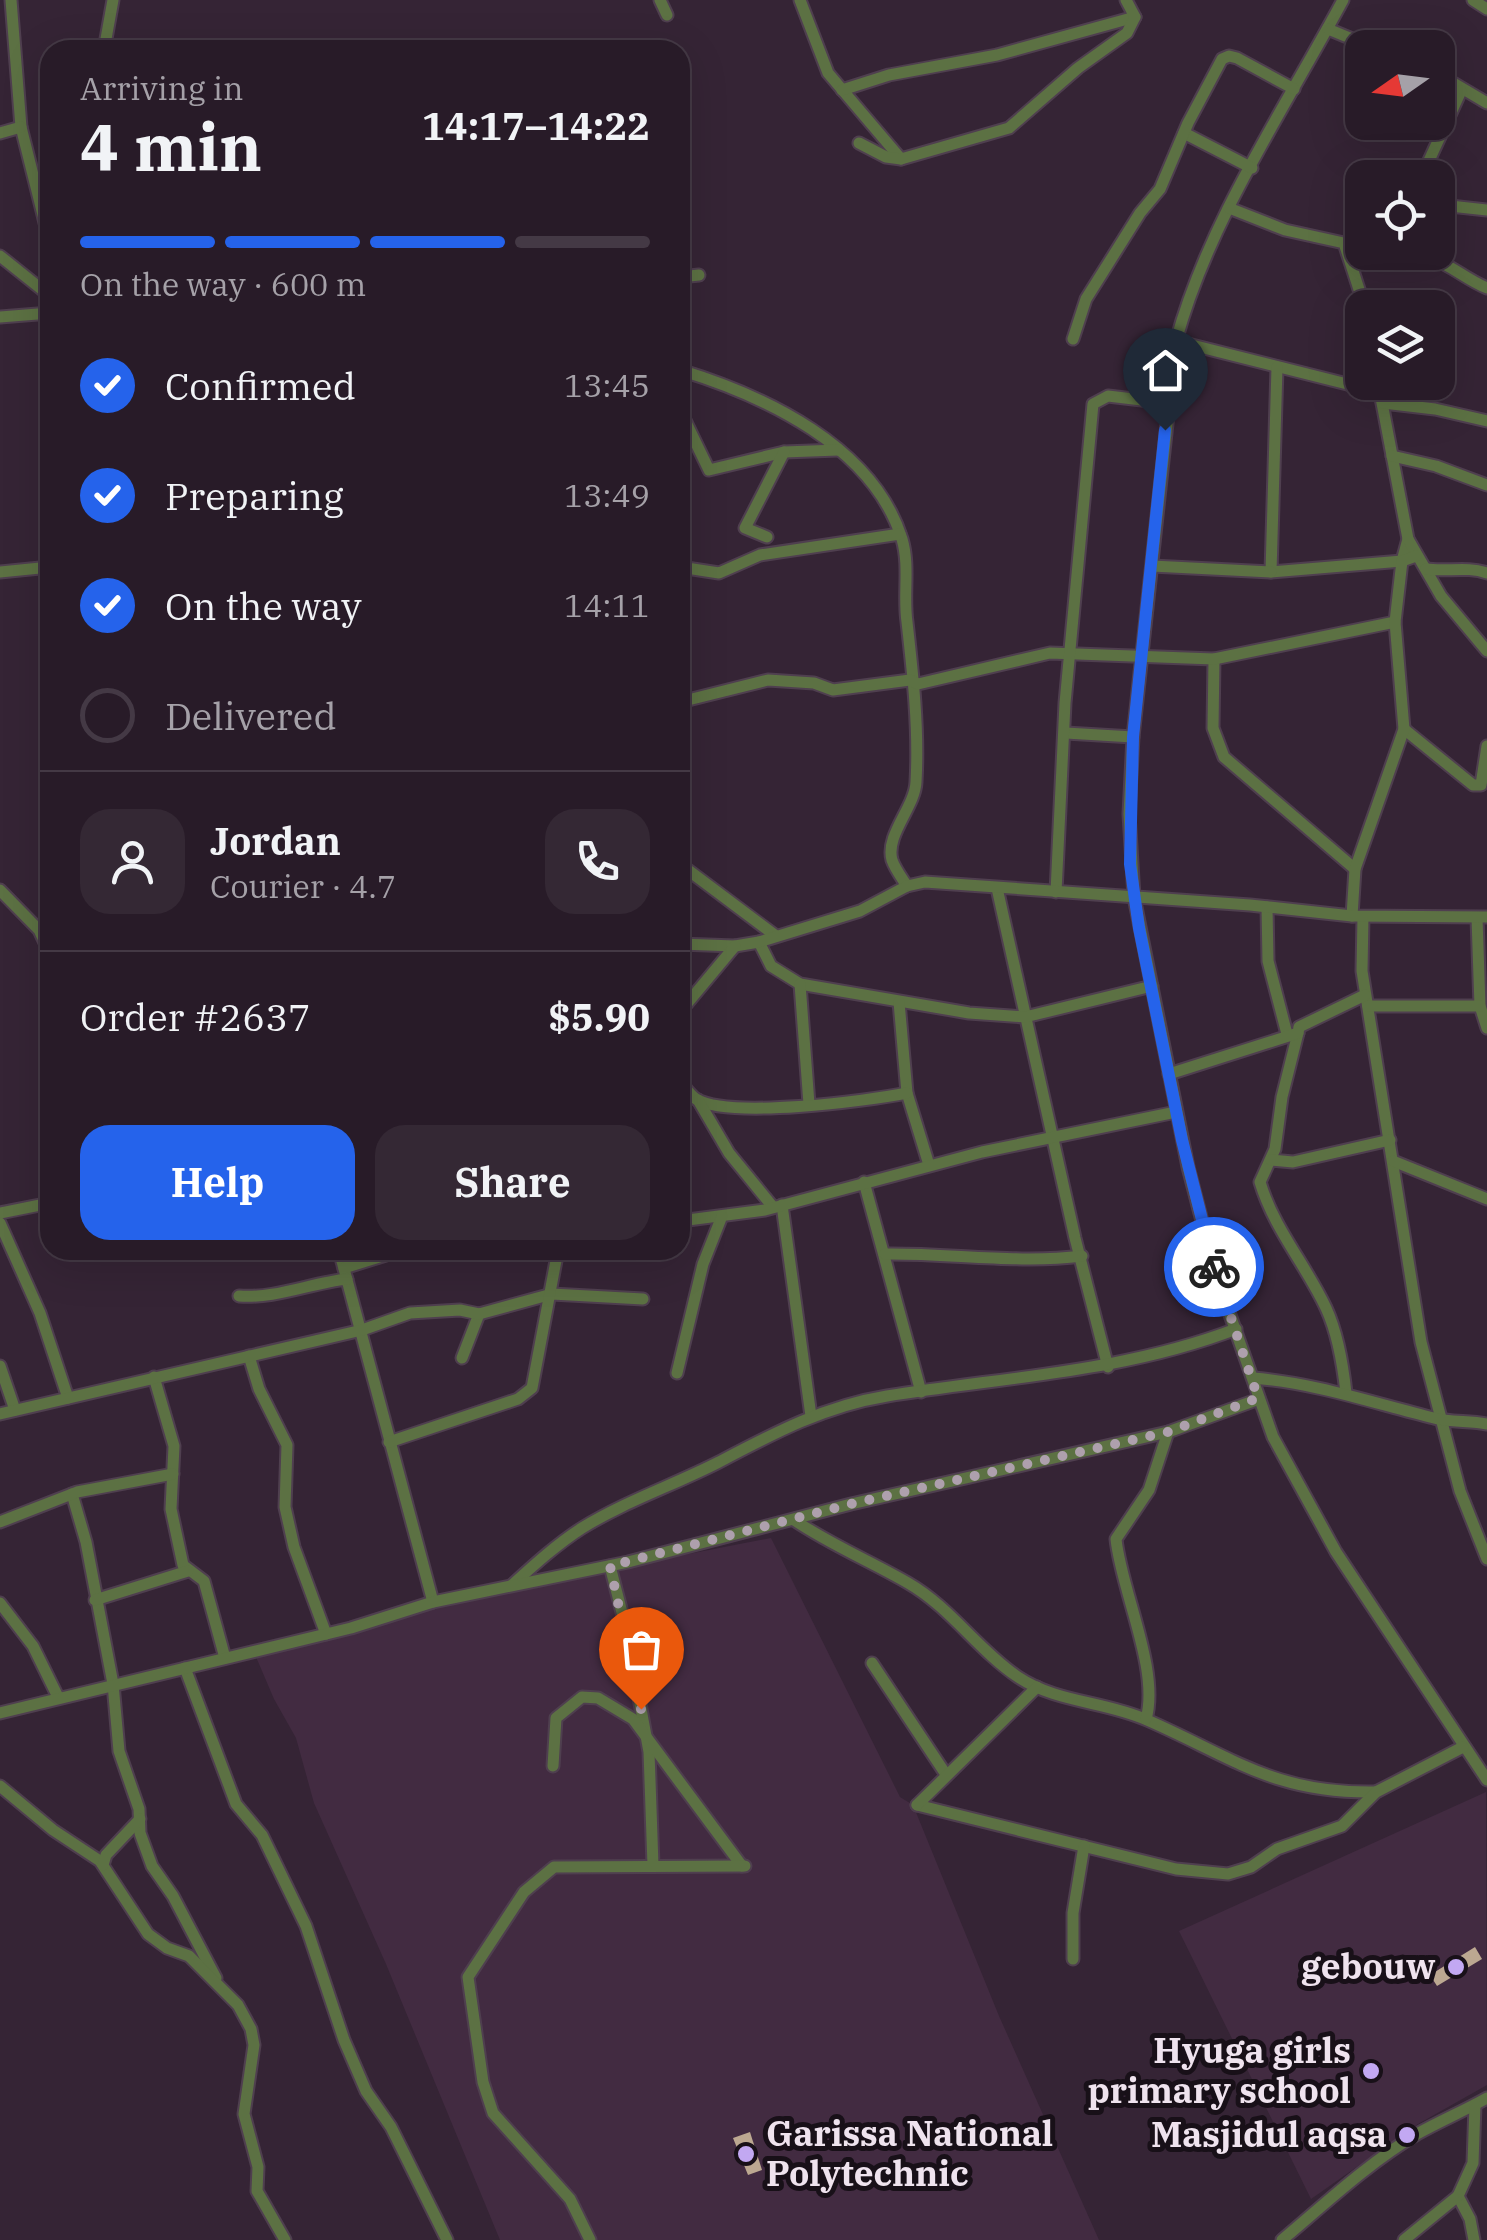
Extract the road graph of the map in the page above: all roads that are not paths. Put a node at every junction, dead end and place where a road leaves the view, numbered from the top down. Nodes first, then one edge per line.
1 (10, 0) edge
2 (113, 0) edge
3 (660, 0) edge
4 (800, 0) edge
5 (1126, 0) edge
6 (1343, 0) edge
7 (1474, 0) edge
8 (1487, 9) edge
9 (667, 15) dead end
10 (1136, 17) junction
11 (1328, 29) junction
12 (6, 32) edge
13 (1345, 36) edge
14 (106, 40) edge
15 (1455, 87) edge
16 (1294, 89) junction
17 (842, 90) junction
18 (1461, 91) junction
19 (1487, 103) edge
20 (21, 127) junction
21 (0, 133) edge
22 (1184, 133) junction
23 (859, 144) dead end
24 (901, 160) junction
25 (1429, 160) edge
26 (1252, 168) junction
27 (40, 202) edge
28 (1455, 207) edge
29 (1229, 208) junction
30 (1487, 210) edge
31 (1345, 245) edge
32 (0, 256) edge
33 (1449, 270) edge
34 (699, 275) dead end
35 (690, 276) edge
36 (40, 288) edge
37 (1487, 288) edge
38 (40, 314) edge
39 (0, 317) edge
40 (1072, 339) dead end
41 (1176, 342) junction
42 (1277, 367) junction
43 (690, 374) edge
44 (1345, 384) edge
45 (1381, 400) edge
46 (1404, 400) edge
47 (1168, 403) junction
48 (1487, 422) edge
49 (690, 436) edge
50 (838, 450) junction
51 (784, 452) junction
52 (1392, 456) junction
53 (1487, 485) edge
54 (900, 534) junction
55 (767, 536) dead end
56 (1408, 540) junction
57 (1416, 556) junction
58 (1402, 561) junction
59 (1152, 566) junction
60 (40, 568) edge
61 (690, 569) edge
62 (1426, 569) junction
63 (0, 572) edge
64 (1270, 572) junction
65 (1487, 573) edge
66 (1395, 622) junction
67 (1487, 652) edge
68 (1072, 654) junction
69 (1142, 658) junction
70 (1214, 660) junction
71 (910, 680) junction
72 (690, 700) edge
73 (1404, 729) junction
74 (1066, 733) junction
75 (1133, 737) junction
76 (1487, 746) edge
77 (1355, 869) junction
78 (690, 872) edge
79 (907, 886) junction
80 (997, 888) junction
81 (0, 890) edge
82 (1056, 892) junction
83 (1134, 896) junction
84 (1267, 907) junction
85 (1358, 917) junction
86 (1482, 917) edge
87 (40, 932) edge
88 (776, 936) junction
89 (759, 942) junction
90 (690, 944) edge
91 (736, 946) junction
92 (800, 984) junction
93 (1152, 986) junction
94 (690, 1000) edge
95 (1366, 1001) junction
96 (899, 1002) junction
97 (1480, 1006) junction
98 (1025, 1017) junction
99 (1487, 1028) edge
100 (1293, 1034) junction
101 (1169, 1074) junction
102 (690, 1092) edge
103 (907, 1093) junction
104 (698, 1100) junction
105 (809, 1104) junction
106 (1176, 1112) junction
107 (1054, 1138) junction
108 (1390, 1140) junction
109 (1271, 1160) junction
110 (1393, 1161) junction
111 (929, 1164) junction
112 (864, 1182) junction
113 (1487, 1199) edge
114 (40, 1204) edge
115 (777, 1206) junction
116 (0, 1213) edge
117 (722, 1216) junction
118 (690, 1220) edge
119 (0, 1223) edge
120 (885, 1254) junction
121 (1082, 1256) junction
122 (341, 1260) edge
123 (375, 1260) edge
124 (557, 1260) edge
125 (345, 1274) junction
126 (552, 1294) junction
127 (239, 1296) dead end
128 (643, 1299) dead end
129 (480, 1314) junction
130 (1236, 1329) junction
131 (362, 1330) junction
132 (248, 1356) junction
133 (462, 1358) dead end
134 (0, 1366) edge
135 (1108, 1367) junction
136 (678, 1373) dead end
137 (154, 1377) junction
138 (1253, 1378) junction
139 (921, 1392) junction
140 (1346, 1393) junction
141 (68, 1398) junction
142 (1258, 1398) junction
143 (15, 1410) junction
144 (0, 1414) edge
145 (810, 1416) junction
146 (1438, 1420) junction
147 (1487, 1424) edge
148 (1168, 1432) junction
149 (389, 1442) junction
150 (173, 1474) junction
151 (72, 1494) junction
152 (794, 1520) junction
153 (0, 1522) edge
154 (1487, 1559) edge
155 (610, 1566) junction
156 (188, 1571) junction
157 (508, 1588) junction
158 (95, 1600) junction
159 (0, 1602) edge
160 (433, 1602) junction
161 (326, 1634) junction
162 (225, 1658) junction
163 (872, 1664) dead end
164 (184, 1668) junction
165 (113, 1684) junction
166 (1037, 1687) junction
167 (58, 1697) junction
168 (0, 1713) edge
169 (1146, 1719) junction
170 (647, 1739) junction
171 (1463, 1747) junction
172 (553, 1766) dead end
173 (946, 1774) junction
174 (1487, 1780) edge
175 (0, 1786) edge
176 (1376, 1792) junction
177 (140, 1819) junction
178 (1084, 1846) junction
179 (102, 1865) junction
180 (653, 1865) junction
181 (1072, 1959) dead end
182 (216, 1983) junction
183 (1481, 2102) edge
184 (1458, 2196) junction
185 (285, 2240) edge
186 (447, 2240) edge
187 (590, 2240) edge
188 (1282, 2240) edge
189 (1404, 2240) edge
190 (1474, 2240) edge

1 - 12 street
2 - 14 street
3 - 9 street
4 - 17 street
5 - 10 street
6 - 11 street
7 - 8 street
10 - 17 street
10 - 24 street
11 - 13 street
11 - 16 street
12 - 20 street
15 - 18 street
16 - 22 street
16 - 26 street
17 - 24 street
18 - 19 street
18 - 25 street
20 - 21 street
20 - 27 street
22 - 26 street
22 - 40 street
23 - 24 street
26 - 29 street
28 - 30 street
29 - 31 street
29 - 41 street
32 - 36 street
33 - 37 street
34 - 35 street
38 - 39 street
41 - 42 street
41 - 47 street
42 - 44 street
42 - 64 street
43 - 50 street
45 - 52 street
46 - 48 street
47 - 59 street
47 - 68 street
49 - 51 street
50 - 51 street
50 - 54 street
51 - 55 street
52 - 53 street
52 - 56 street
54 - 61 street
54 - 71 street
56 - 57 street
56 - 58 street
57 - 58 street
57 - 62 street
58 - 64 street
58 - 66 street
59 - 64 street
59 - 69 street
60 - 63 street
62 - 65 street
62 - 67 street
66 - 70 street
66 - 73 street
68 - 69 street
68 - 71 street
68 - 74 street
69 - 70 street
69 - 75 street
70 - 77 street
71 - 72 street
71 - 79 street
73 - 76 street
73 - 77 street
74 - 75 street
74 - 82 street
75 - 83 street
77 - 85 street
78 - 88 street
79 - 80 street
79 - 88 street
80 - 82 street
80 - 98 street
81 - 87 street
82 - 83 street
83 - 84 street
83 - 93 street
84 - 85 street
84 - 100 street
85 - 86 street
85 - 95 street
86 - 97 street
88 - 89 street
89 - 91 street
89 - 92 street
90 - 91 street
91 - 94 street
92 - 96 street
92 - 105 street
93 - 98 street
93 - 101 street
95 - 97 street
95 - 100 street
95 - 108 street
96 - 98 street
96 - 103 street
97 - 99 street
98 - 107 street
100 - 101 street
100 - 109 street
101 - 106 street
102 - 104 street
103 - 105 street
103 - 111 street
104 - 105 street
104 - 115 street
106 - 107 street
106 - 130 street
107 - 111 street
107 - 121 street
108 - 109 street
108 - 110 street
109 - 140 street
110 - 113 street
110 - 146 street
111 - 112 street
112 - 115 street
112 - 120 street
114 - 116 street
115 - 117 street
115 - 145 street
117 - 118 street
117 - 136 street
119 - 141 street
120 - 121 street
120 - 139 street
121 - 135 street
122 - 125 street
123 - 125 street
124 - 126 street
125 - 127 street
125 - 131 street
126 - 128 street
126 - 129 street
126 - 149 street
129 - 131 street
129 - 133 street
130 - 135 street
130 - 138 street
131 - 132 street
131 - 149 street
132 - 137 street
132 - 161 street
134 - 143 street
135 - 139 street
137 - 141 street
137 - 150 street
138 - 140 street
138 - 142 street
139 - 145 street
140 - 146 street
141 - 143 street
142 - 148 street
142 - 171 street
143 - 144 street
145 - 157 street
146 - 147 street
146 - 154 street
148 - 152 street
148 - 169 street
149 - 160 street
150 - 151 street
150 - 156 street
151 - 153 street
151 - 158 street
152 - 155 street
152 - 166 street
155 - 157 street
155 - 170 street
156 - 158 street
156 - 162 street
157 - 160 street
158 - 165 street
159 - 167 street
160 - 161 street
161 - 162 street
162 - 164 street
163 - 173 street
164 - 165 street
164 - 186 street
165 - 167 street
165 - 177 street
166 - 169 street
166 - 173 street
167 - 168 street
169 - 176 street
170 - 172 street
170 - 180 street
170 - 180 street
171 - 174 street
171 - 176 street
173 - 178 street
175 - 179 street
176 - 178 street
177 - 179 street
177 - 182 street
178 - 181 street
179 - 182 street
180 - 187 street
182 - 185 street
183 - 184 street
183 - 188 street
184 - 189 street
184 - 190 street

